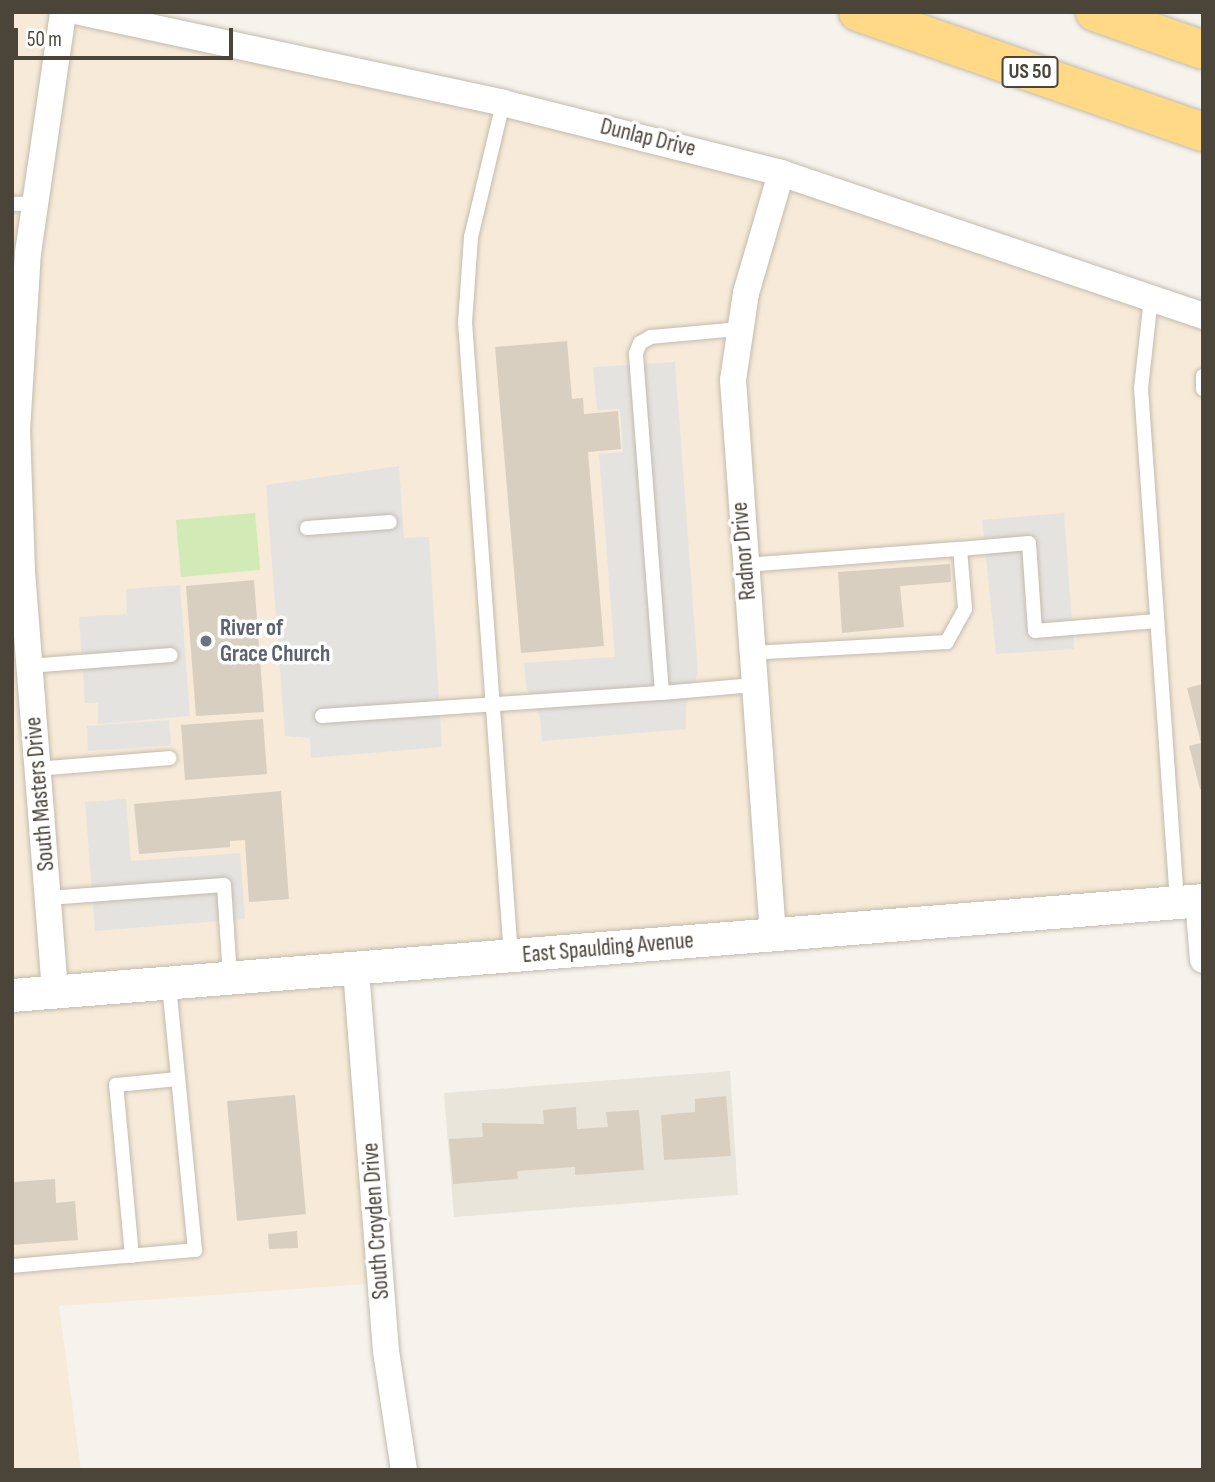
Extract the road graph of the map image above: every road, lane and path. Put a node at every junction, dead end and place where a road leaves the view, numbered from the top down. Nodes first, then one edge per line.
1 (63, 12) edge
2 (80, 12) edge
3 (858, 12) edge
4 (1095, 12) edge
5 (1203, 50) edge
6 (503, 103) junction
7 (1203, 132) edge
8 (781, 173) junction
9 (24, 203) edge
10 (1151, 298) junction
11 (1203, 316) edge
12 (739, 330) junction
13 (1203, 376) edge
14 (1203, 389) edge
15 (390, 522) dead end
16 (307, 528) dead end
17 (960, 549) junction
18 (745, 565) junction
19 (1157, 621) junction
20 (752, 653) junction
21 (171, 655) dead end
22 (29, 666) junction
23 (754, 685) junction
24 (662, 693) junction
25 (492, 705) junction
26 (322, 716) dead end
27 (170, 758) dead end
28 (37, 769) junction
29 (48, 898) junction
30 (1193, 900) edge
31 (773, 934) junction
32 (511, 956) junction
33 (1203, 960) edge
34 (356, 970) junction
35 (230, 979) junction
36 (169, 984) junction
37 (55, 992) junction
38 (12, 995) edge
39 (178, 1079) junction
40 (132, 1256) junction
41 (12, 1266) edge
42 (404, 1470) edge

1 - 9 street, South Masters Drive
2 - 6 street, Dunlap Drive
3 - 7 highway, US 50
4 - 5 highway
6 - 8 street, Dunlap Drive
6 - 25 lane
8 - 10 street, Dunlap Drive
8 - 12 street, Radnor Drive
9 - 22 street, South Masters Drive
10 - 11 street, Dunlap Drive
10 - 19 lane
12 - 18 street, Radnor Drive
12 - 24 lane
13 - 14 lane
15 - 16 lane
17 - 18 lane
17 - 19 lane
17 - 20 lane
18 - 20 street, Radnor Drive
19 - 30 lane
20 - 23 street, Radnor Drive
21 - 22 lane
22 - 28 street, South Masters Drive
23 - 24 lane
23 - 31 street, Radnor Drive
24 - 25 lane
25 - 26 lane
25 - 32 lane
27 - 28 lane
28 - 29 street, South Masters Drive
29 - 35 lane
29 - 37 street, South Masters Drive
30 - 31 street, East Spaulding Avenue
30 - 33 street
31 - 32 street, East Spaulding Avenue
32 - 34 street, East Spaulding Avenue
34 - 35 street, East Spaulding Avenue
34 - 42 street, South Croyden Drive
35 - 36 street, East Spaulding Avenue
36 - 37 street, East Spaulding Avenue
36 - 39 lane
37 - 38 street, East Spaulding Avenue
39 - 40 lane
39 - 40 lane
40 - 41 lane

